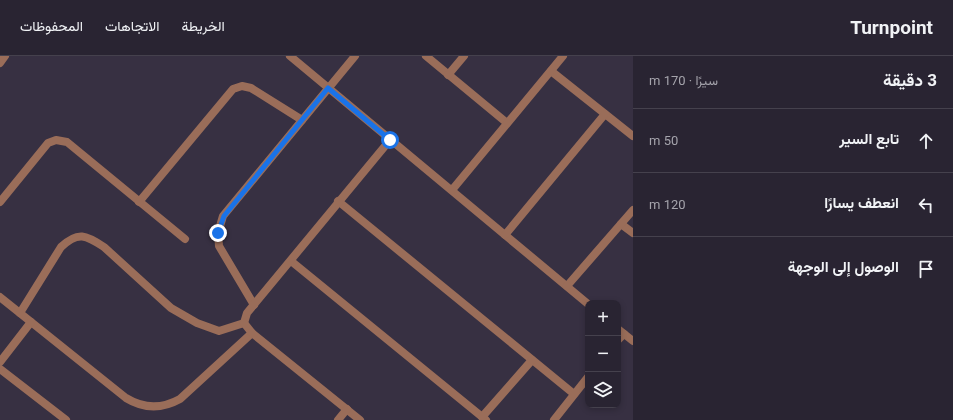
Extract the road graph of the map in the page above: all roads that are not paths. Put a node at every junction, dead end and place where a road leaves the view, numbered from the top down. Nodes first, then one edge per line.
1 (5, 56) edge
2 (290, 56) edge
3 (355, 56) edge
4 (426, 56) edge
5 (464, 56) edge
6 (564, 56) edge
7 (0, 63) edge
8 (551, 70) junction
9 (448, 75) junction
10 (328, 88) junction
11 (605, 114) junction
12 (302, 120) junction
13 (507, 123) junction
14 (633, 136) edge
15 (390, 140) junction
16 (452, 190) junction
17 (338, 201) junction
18 (0, 202) edge
19 (139, 202) junction
20 (633, 210) edge
21 (621, 224) junction
22 (633, 233) edge
23 (505, 235) junction
24 (185, 240) dead end
25 (291, 261) junction
26 (567, 286) junction
27 (0, 297) edge
28 (585, 301) edge
29 (254, 305) junction
30 (20, 313) junction
31 (31, 322) junction
32 (244, 323) junction
33 (621, 331) edge
34 (252, 333) junction
35 (633, 341) edge
36 (532, 360) junction
37 (0, 362) edge
38 (0, 369) edge
39 (585, 381) edge
40 (574, 394) junction
41 (346, 409) junction
42 (484, 418) edge
43 (66, 420) edge
44 (338, 420) edge
45 (360, 420) edge
46 (554, 420) edge

1 - 7 street
2 - 10 street
3 - 10 street
4 - 9 street
5 - 9 street
6 - 8 street
8 - 11 street
8 - 13 street
9 - 13 street
10 - 12 street
10 - 15 street
11 - 14 street
11 - 23 street
12 - 19 street
12 - 29 street
13 - 16 street
15 - 16 street
15 - 17 street
16 - 23 street
17 - 25 street
17 - 36 street
18 - 19 street
19 - 24 street
20 - 21 street
21 - 22 street
21 - 26 street
23 - 26 street
25 - 29 street
25 - 42 street
26 - 28 street
27 - 30 street
29 - 32 street
30 - 31 street
30 - 32 street
31 - 34 street
31 - 37 street
32 - 34 street
33 - 35 street
34 - 41 street
36 - 40 street
36 - 42 street
38 - 43 street
39 - 40 street
40 - 46 street
41 - 44 street
41 - 45 street

